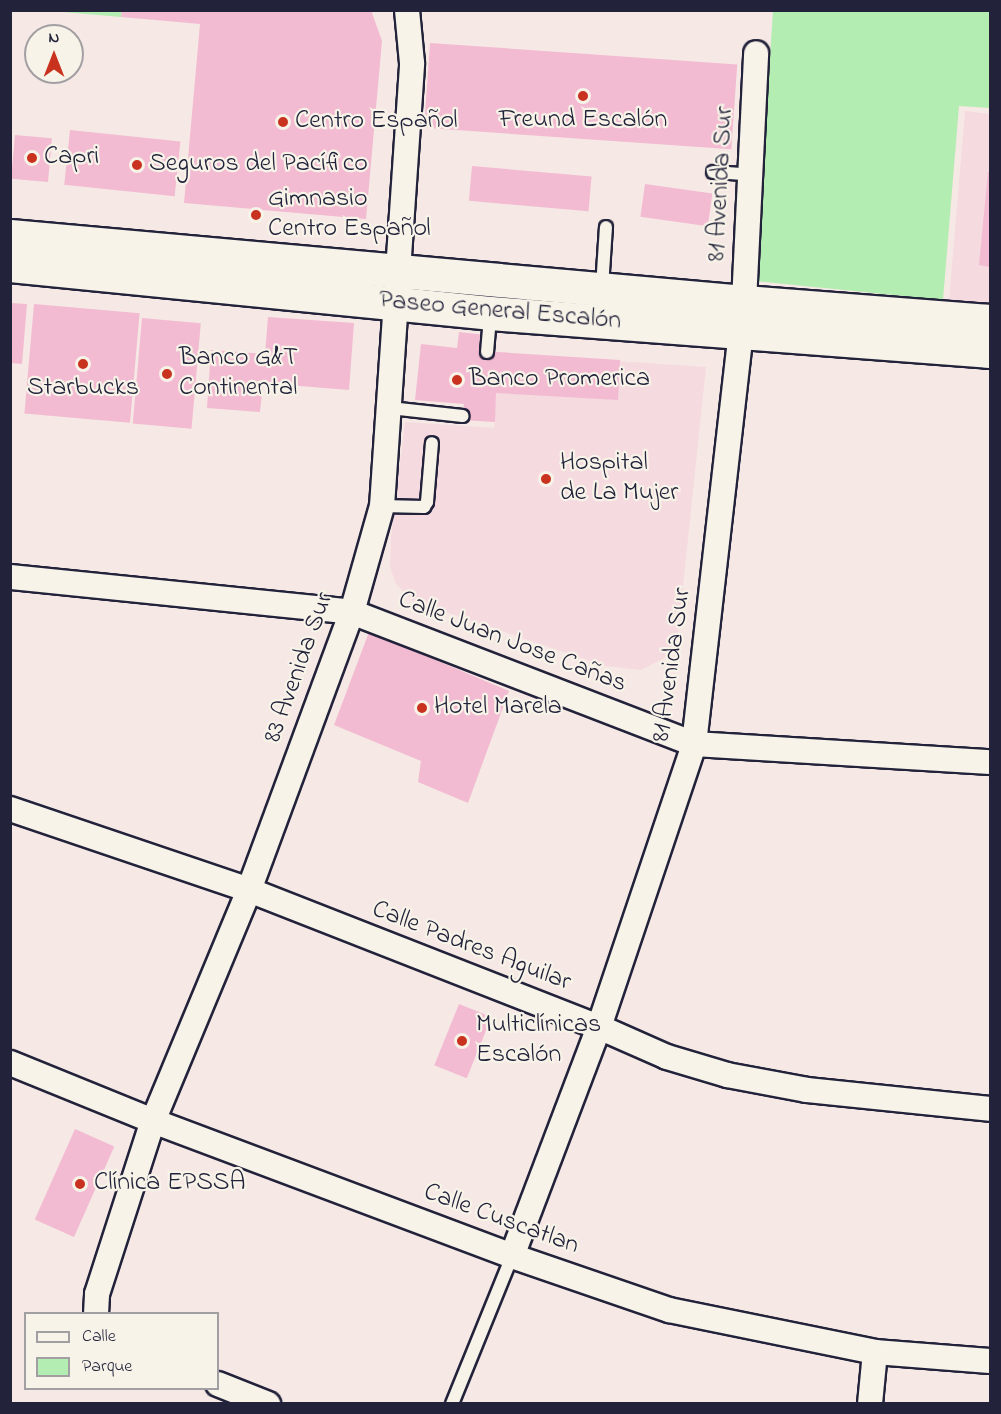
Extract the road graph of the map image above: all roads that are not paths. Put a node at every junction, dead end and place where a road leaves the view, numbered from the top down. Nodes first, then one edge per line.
1 (407, 10) edge
2 (756, 53) dead end
3 (713, 172) dead end
4 (752, 176) junction
5 (606, 227) dead end
6 (10, 236) edge
7 (10, 265) edge
8 (397, 287) junction
9 (602, 288) junction
10 (490, 313) junction
11 (742, 318) junction
12 (990, 321) edge
13 (487, 351) dead end
14 (990, 351) edge
15 (390, 408) junction
16 (463, 416) dead end
17 (432, 443) dead end
18 (382, 506) junction
19 (10, 577) edge
20 (352, 612) junction
21 (694, 744) junction
22 (990, 762) edge
23 (10, 809) edge
24 (249, 890) junction
25 (599, 1028) junction
26 (10, 1063) edge
27 (990, 1109) edge
28 (153, 1120) junction
29 (512, 1256) junction
30 (96, 1312) edge
31 (875, 1352) junction
32 (990, 1361) edge
33 (219, 1384) edge
34 (268, 1404) edge
35 (452, 1404) edge
36 (870, 1404) edge

1 - 8 street, 83 Avenida Sur
2 - 4 street, 81 Avenida Sur
3 - 4 lane
4 - 11 street, 81 Avenida Sur
5 - 9 lane
6 - 8 main road, Paseo General Escalón
7 - 8 main road, Paseo General Escalón
8 - 9 main road, Paseo General Escalón
8 - 10 main road, Paseo General Escalón
8 - 15 street, 83 Avenida Sur
9 - 11 main road, Paseo General Escalón
10 - 11 main road, Paseo General Escalón
10 - 13 lane
11 - 12 main road, Paseo General Escalón
11 - 14 main road, Paseo General Escalón
11 - 21 street, 81 Avenida Sur
15 - 16 lane
15 - 18 street, 83 Avenida Sur
17 - 18 lane
18 - 20 street, 83 Avenida Sur
19 - 20 street, Calle Juan Jose Cañas
20 - 21 street, Calle Juan Jose Cañas
20 - 24 street, 83 Avenida Sur
21 - 22 street, Calle Juan Jose Cañas
21 - 25 street, 81 Avenida Sur
23 - 24 street, Calle Padres Aguilar
24 - 25 street, Calle Padres Aguilar
24 - 28 street, 83 Avenida Sur
25 - 27 street, Calle Padres Aguilar
25 - 29 street, 81 Avenida Sur
26 - 28 street, Calle Cuscatlan
28 - 29 street, Calle Cuscatlan
28 - 30 street, 83 Avenida Sur
29 - 31 street, Calle Cuscatlan
29 - 35 lane
31 - 32 street, Calle Cuscatlan
31 - 36 street
33 - 34 street

